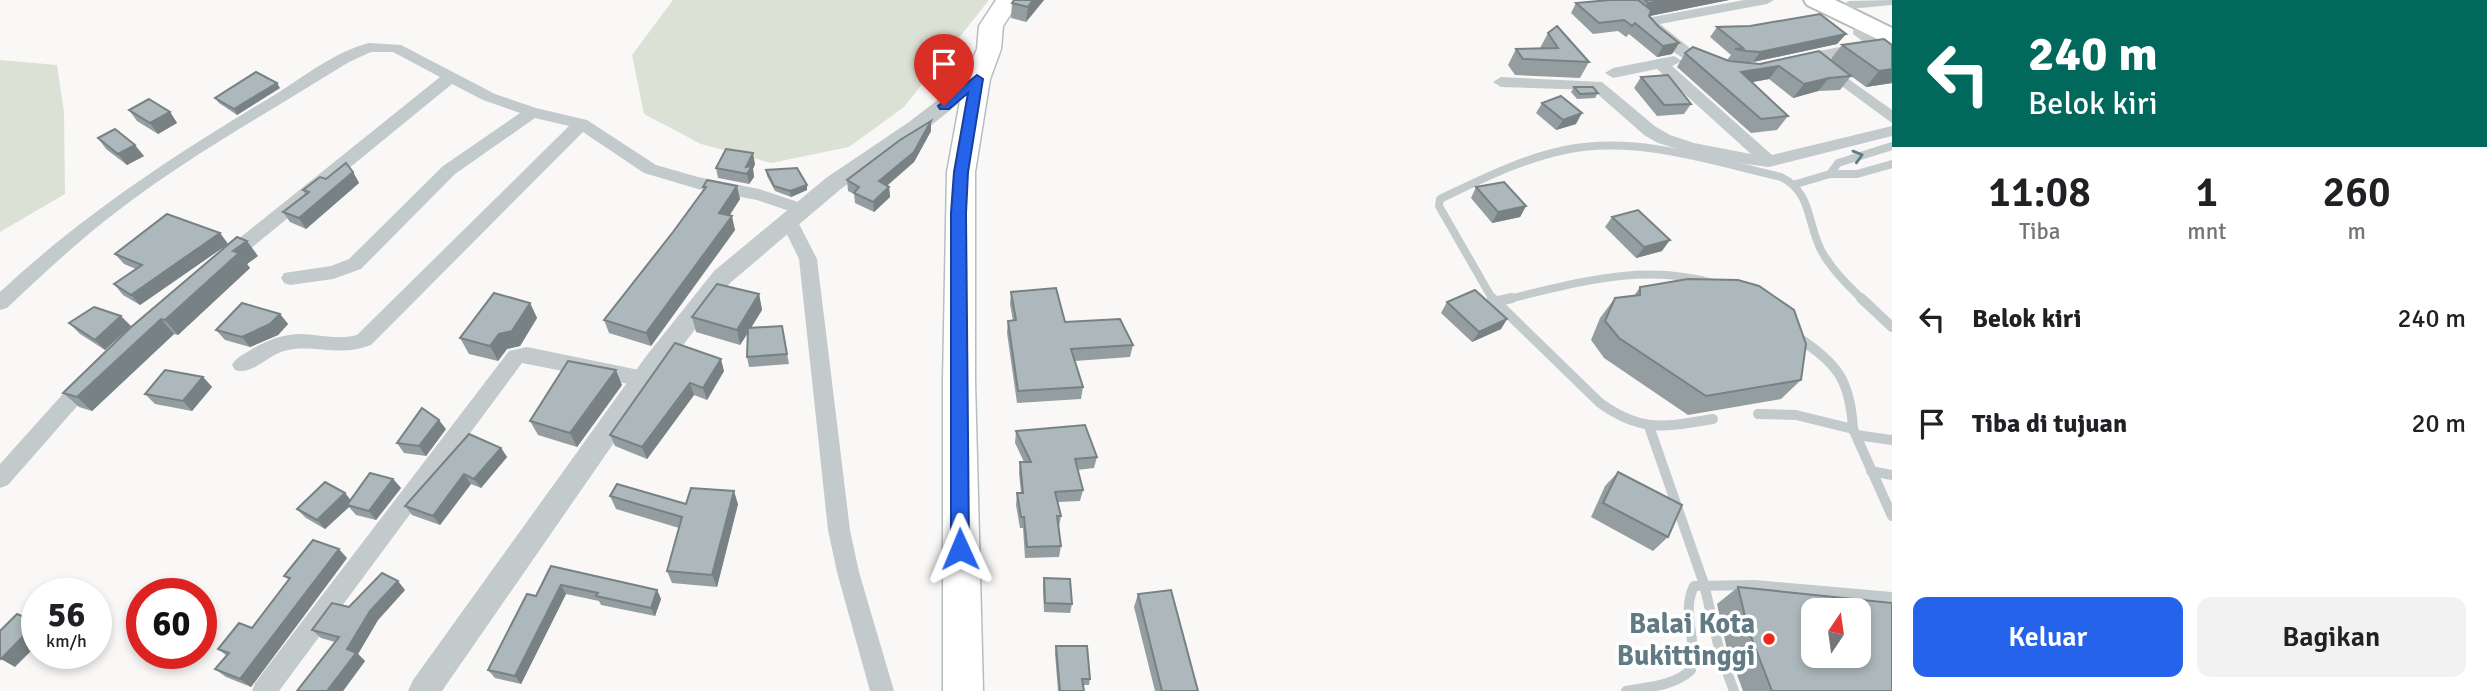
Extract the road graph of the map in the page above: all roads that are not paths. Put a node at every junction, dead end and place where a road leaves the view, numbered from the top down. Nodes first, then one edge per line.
1 (1008, 0) edge
2 (1767, 0) edge
3 (1816, 0) edge
4 (1844, 2) edge
5 (1884, 30) edge
6 (1692, 57) junction
7 (1812, 57) junction
8 (1788, 62) edge
9 (1661, 64) junction
10 (1731, 69) edge
11 (1613, 73) dead end
12 (449, 78) junction
13 (977, 79) junction
14 (1501, 82) dead end
15 (532, 113) junction
16 (1892, 118) edge
17 (581, 124) junction
18 (1892, 131) edge
19 (1892, 146) edge
20 (1769, 161) junction
21 (1892, 164) edge
22 (1830, 174) junction
23 (1796, 184) junction
24 (795, 215) junction
25 (212, 270) edge
26 (290, 278) dead end
27 (1723, 286) edge
28 (1494, 302) junction
29 (0, 303) edge
30 (1892, 327) edge
31 (1788, 330) edge
32 (242, 366) dead end
33 (100, 368) edge
34 (644, 379) junction
35 (1758, 414) dead end
36 (1713, 419) dead end
37 (1650, 429) junction
38 (1855, 432) junction
39 (1892, 440) edge
40 (1871, 471) junction
41 (1892, 475) edge
42 (0, 479) edge
43 (1891, 511) edge
44 (1704, 584) junction
45 (1892, 597) edge
46 (264, 691) edge
47 (424, 691) edge
48 (882, 691) edge
49 (963, 691) edge
50 (1626, 691) edge
51 (1734, 691) edge

1 - 13 main road
2 - 6 street
3 - 5 highway
4 - 5 highway
5 - 7 street
6 - 9 street
6 - 10 street
7 - 8 street
7 - 16 street
9 - 11 street
9 - 20 street
12 - 15 street
12 - 25 street
12 - 29 street
13 - 24 street
13 - 49 main road
14 - 20 street
15 - 17 street
15 - 26 street
17 - 24 street
17 - 32 street
18 - 20 street
22 -> 19 lane
21 - 22 lane
22 - 23 lane
23 - 28 lane
23 - 30 lane
24 - 34 street
24 - 48 street
27 - 28 lane
28 - 37 lane
31 - 38 lane
33 - 42 street
34 - 46 street
34 - 47 street
35 - 38 lane
36 - 37 lane
37 - 44 lane
38 - 39 lane
38 - 40 lane
40 - 41 lane
40 - 43 lane
44 - 45 lane
44 - 50 lane
44 - 51 lane

